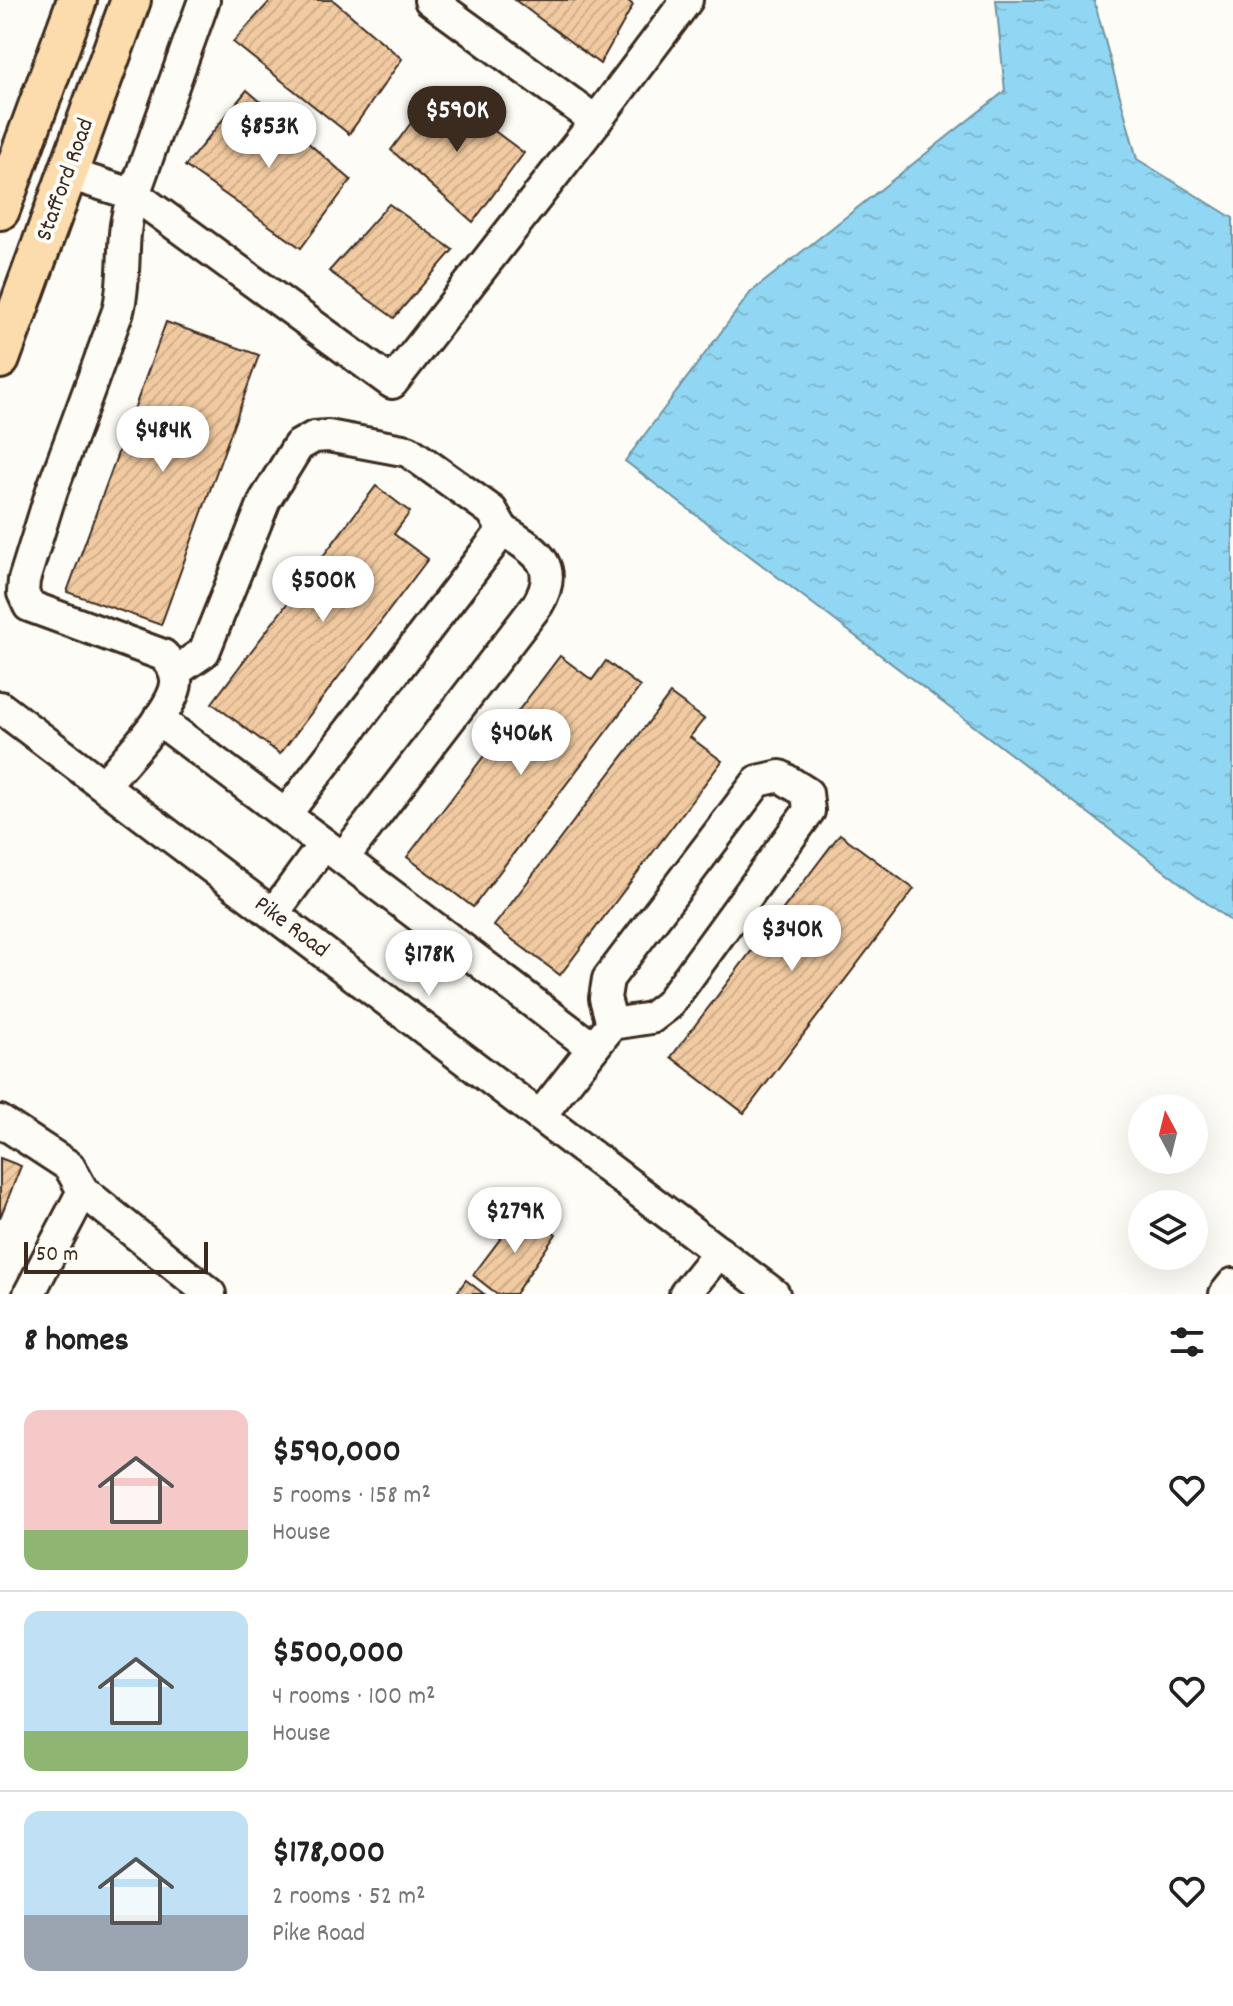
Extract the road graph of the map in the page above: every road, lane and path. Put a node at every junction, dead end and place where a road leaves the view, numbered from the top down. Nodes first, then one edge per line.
1 (131, 0) edge
2 (204, 0) edge
3 (430, 0) edge
4 (687, 0) edge
5 (70, 2) edge
6 (596, 121) junction
7 (21, 153) junction
8 (69, 174) junction
9 (135, 195) junction
10 (0, 210) edge
11 (0, 359) edge
12 (503, 530) junction
13 (175, 672) junction
14 (0, 707) edge
15 (158, 719) junction
16 (104, 785) junction
17 (286, 814) junction
18 (334, 851) junction
19 (273, 914) junction
20 (612, 1024) junction
21 (593, 1048) junction
22 (540, 1116) junction
23 (0, 1121) edge
24 (83, 1191) junction
25 (719, 1252) junction
26 (1233, 1284) edge
27 (29, 1294) edge
28 (210, 1294) edge
29 (685, 1294) edge
30 (774, 1294) edge
31 (1225, 1294) edge

1 - 8 main road, Stafford Road
2 - 9 street
3 - 6 street
4 - 6 street
5 - 7 main road
6 - 9 street
7 - 8 main road
7 - 10 main road
8 - 9 street
8 - 11 main road, Stafford Road
9 - 13 street
12 - 13 street
12 - 17 street
12 - 18 street
13 - 15 street
14 - 16 street, Pike Road
15 - 16 street
15 - 17 street
16 - 19 street, Pike Road
17 - 18 street
18 - 19 street
18 - 21 street
19 - 22 street, Pike Road
20 - 20 street
20 - 21 street
21 - 22 street
22 - 25 street, Pike Road
23 - 24 street
24 - 27 street
24 - 28 street
25 - 29 street
25 - 30 street, Pike Road
26 - 31 street

